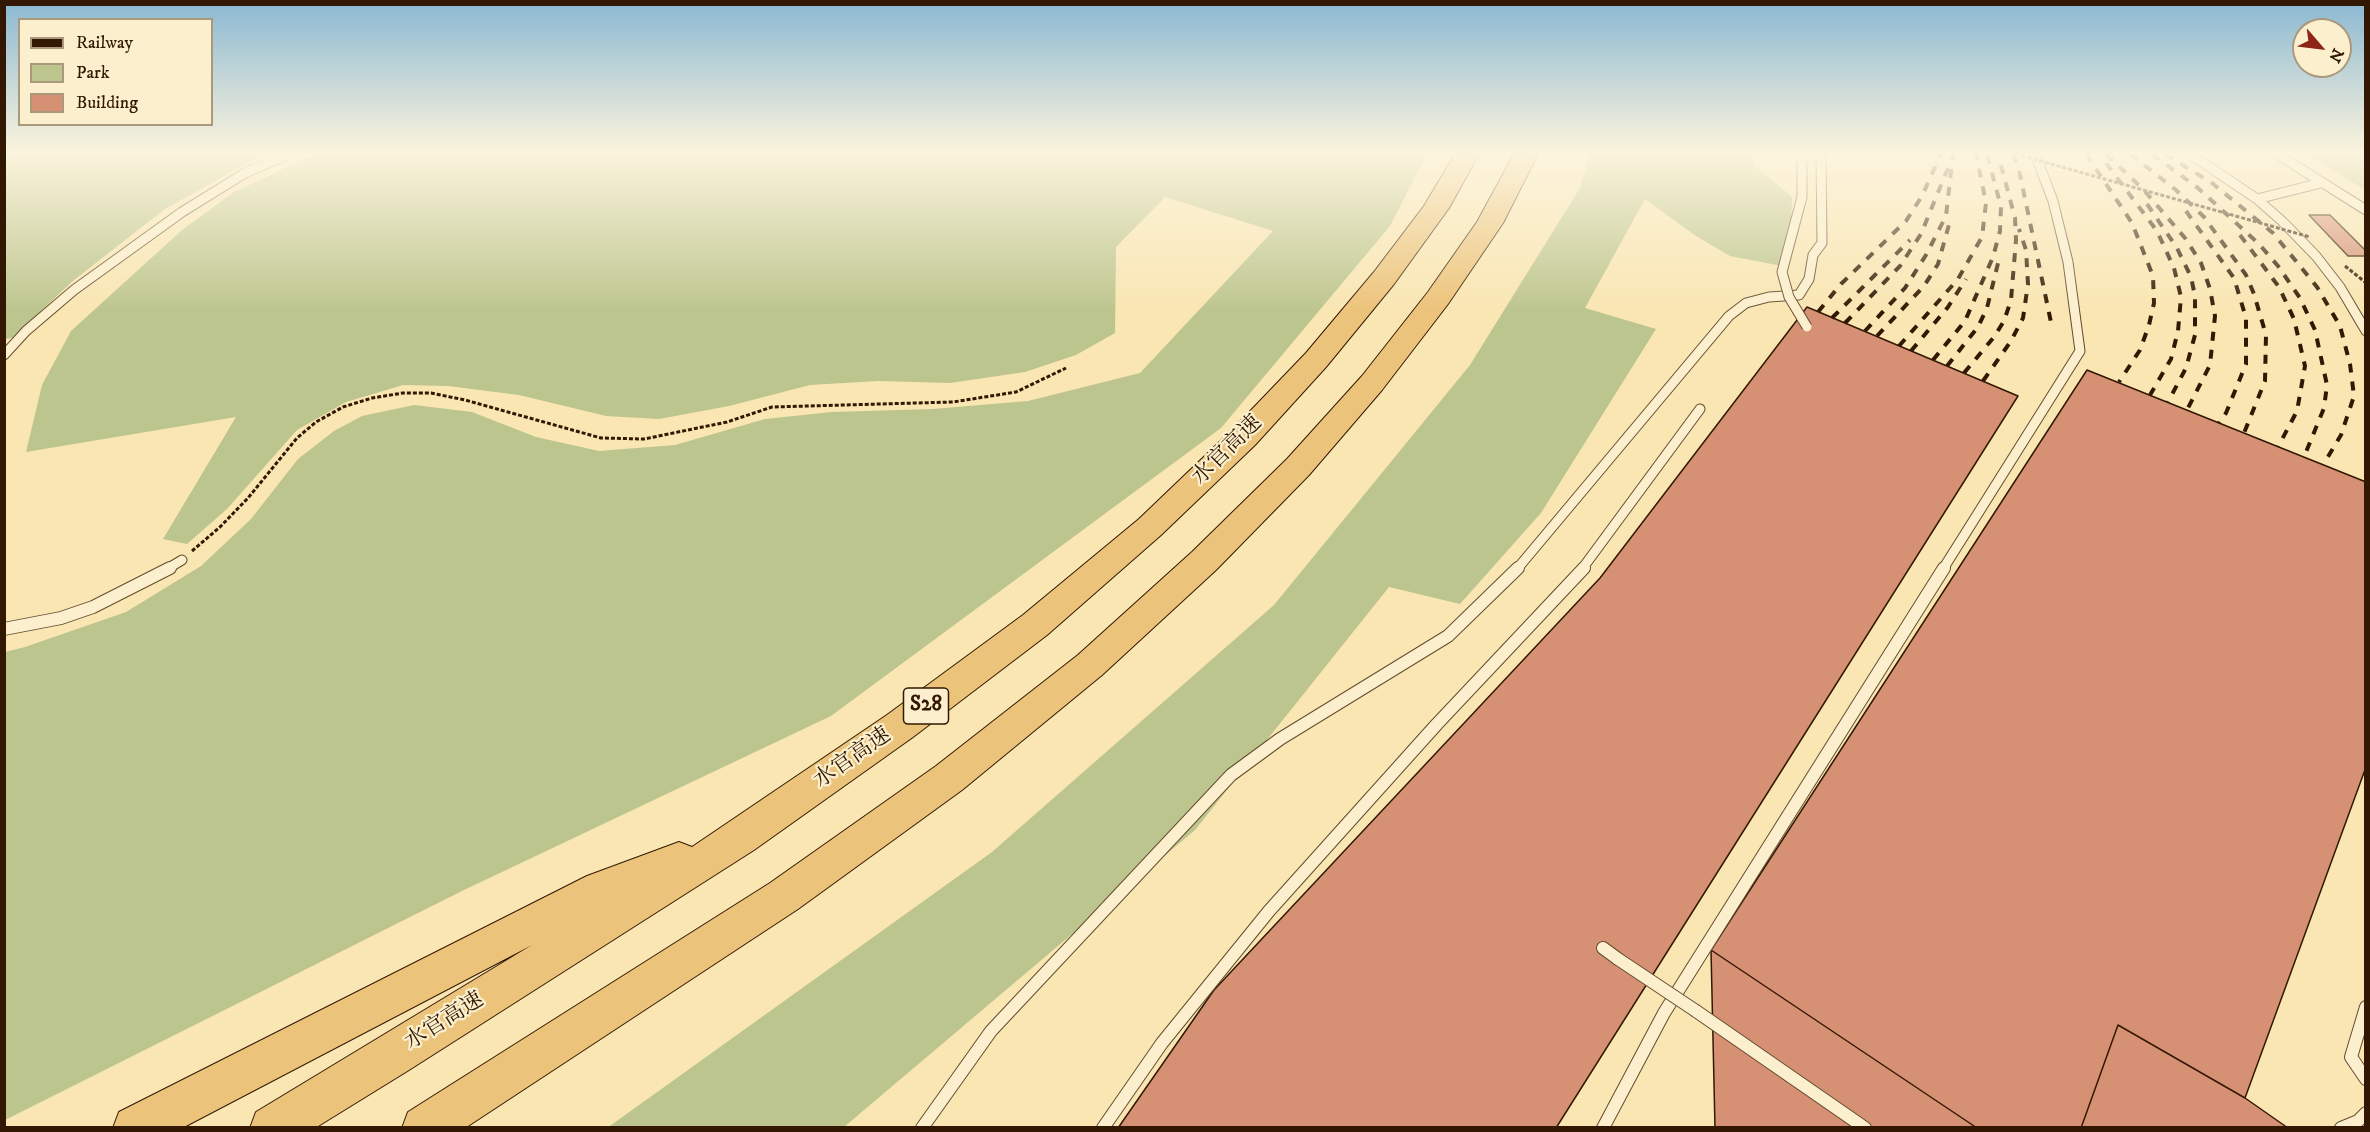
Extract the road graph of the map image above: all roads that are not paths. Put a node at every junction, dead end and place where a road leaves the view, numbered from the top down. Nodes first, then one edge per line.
1 (190, 207) edge
2 (1437, 207) edge
3 (1498, 207) edge
4 (1799, 207) edge
5 (1822, 207) edge
6 (2054, 207) edge
7 (2265, 207) edge
8 (1807, 327) dead end
9 (2366, 331) edge
10 (4, 355) edge
11 (1700, 409) dead end
12 (182, 560) road end
13 (4, 629) edge
14 (740, 838) junction
15 (1603, 948) dead end
16 (2366, 1007) edge
17 (2366, 1079) edge
18 (499, 1080) junction
19 (2366, 1113) edge
20 (135, 1128) edge
21 (272, 1128) edge
22 (424, 1128) edge
23 (440, 1128) edge
24 (922, 1128) edge
25 (1103, 1128) edge
26 (1603, 1128) edge
27 (1865, 1128) edge
28 (2341, 1128) edge

1 - 10 lane
2 - 14 highway, 水官高速 / S28
3 - 18 highway
4 - 8 lane, bridge
5 - 24 lane
6 - 26 lane
7 - 9 lane
11 - 25 lane
12 - 13 lane
14 - 20 highway
14 - 21 highway, 水官高速 / S28
15 - 27 lane, bridge
16 - 17 lane
18 - 22 highway
18 - 23 highway
19 - 28 lane

